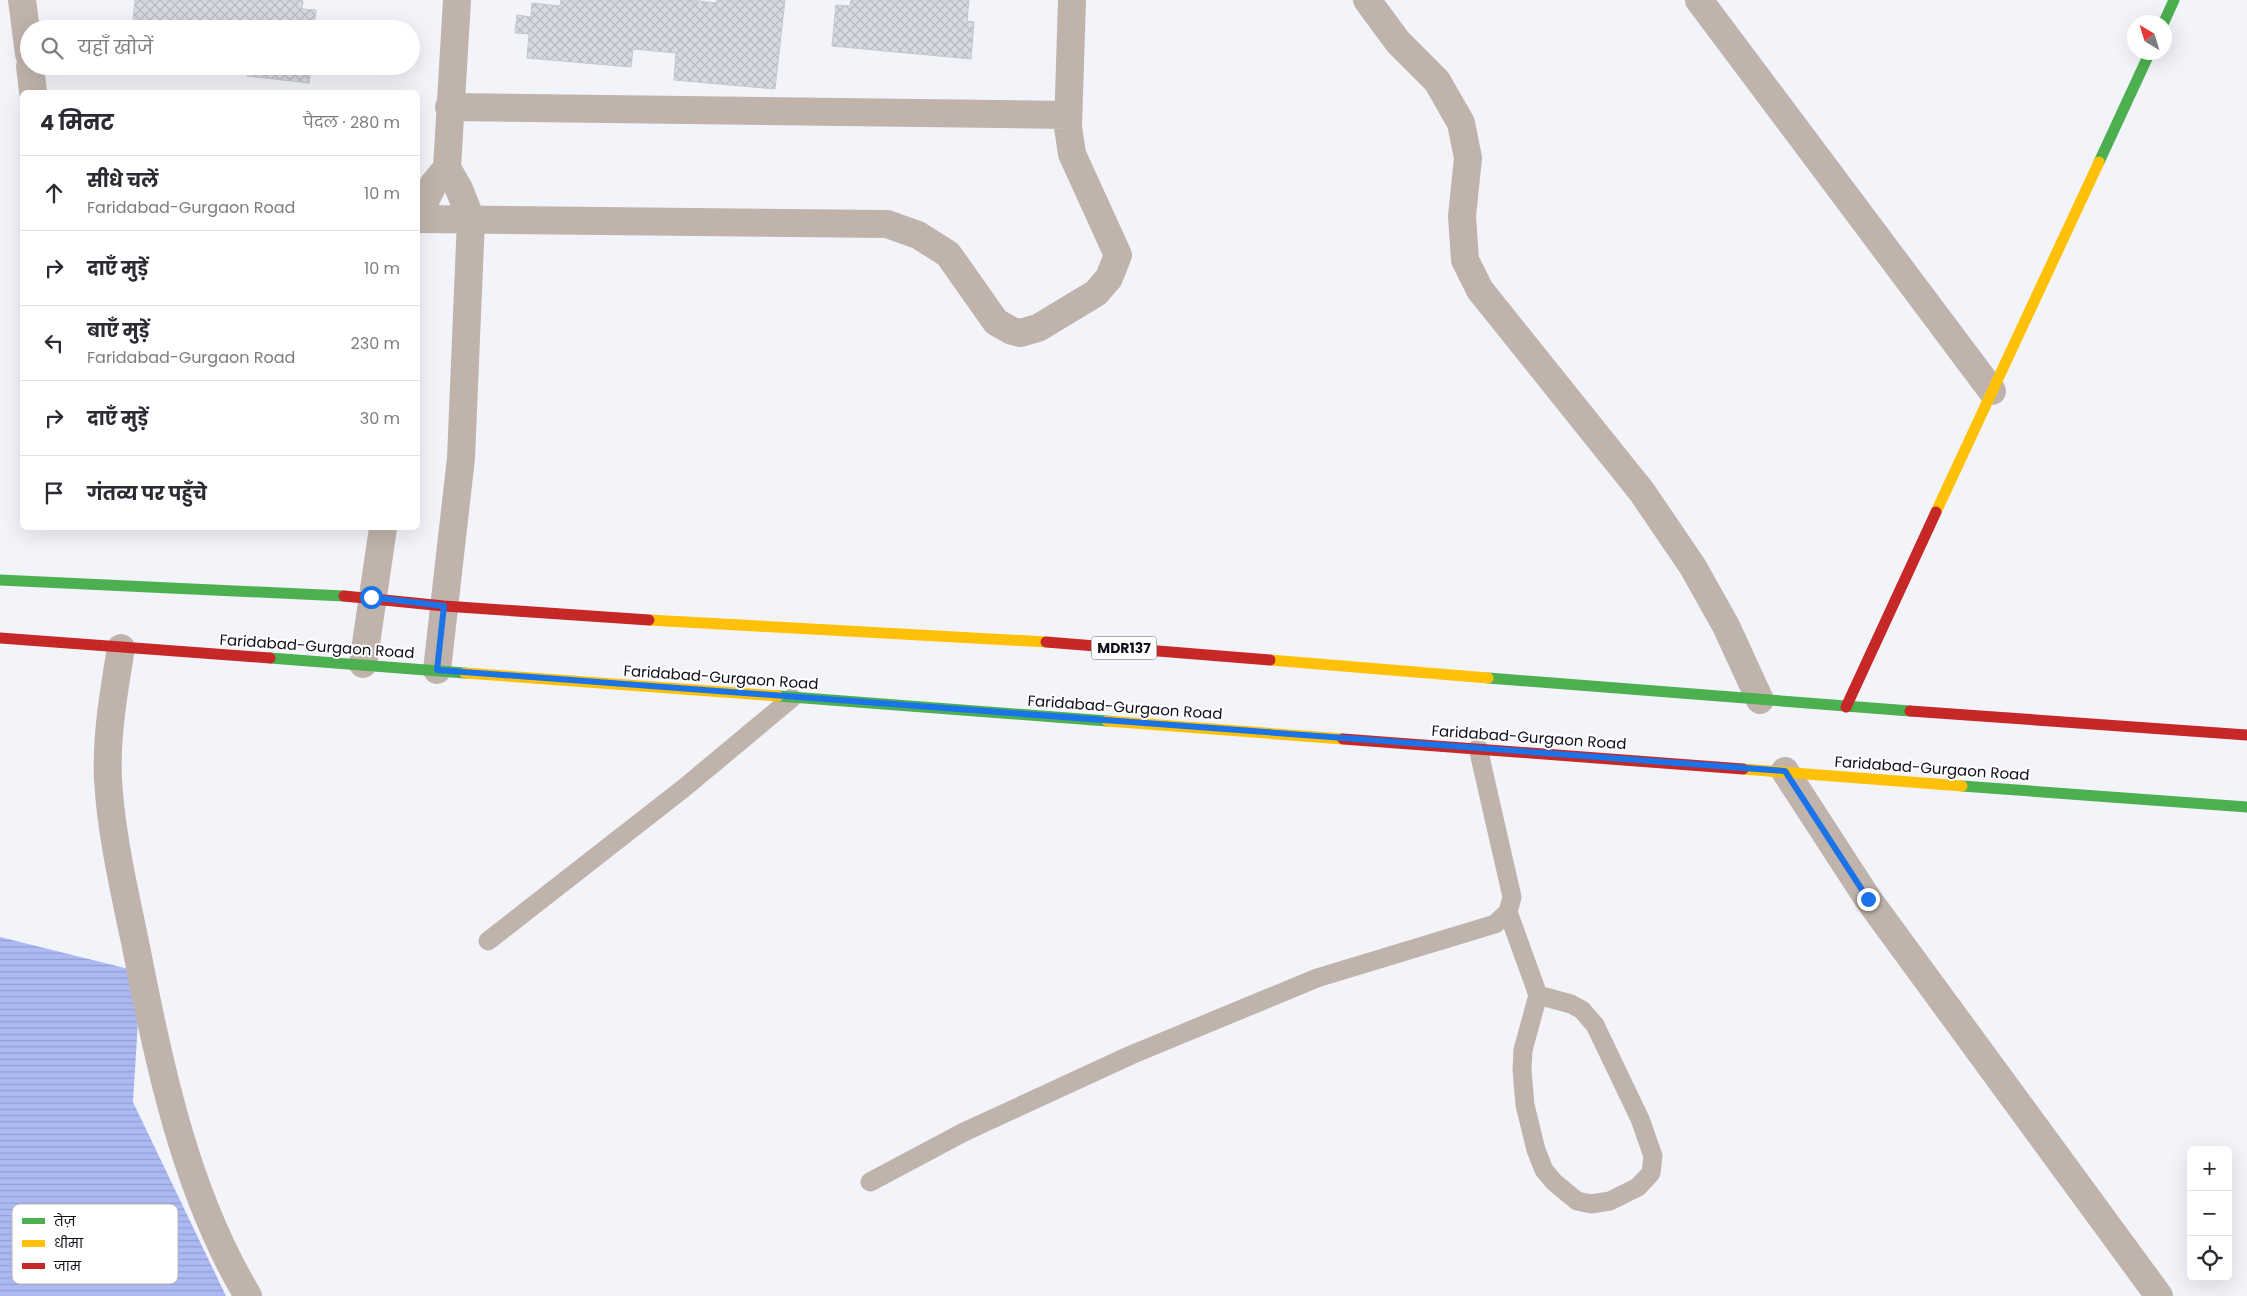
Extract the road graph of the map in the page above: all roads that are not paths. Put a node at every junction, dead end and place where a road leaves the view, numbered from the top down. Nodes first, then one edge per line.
1 (22, 0) edge
2 (457, 0) edge
3 (1072, 0) edge
4 (1367, 0) edge
5 (1699, 0) edge
6 (2174, 0) edge
7 (2167, 15) edge
8 (25, 20) edge
9 (2146, 60) edge
10 (31, 75) edge
11 (34, 90) edge
12 (449, 107) junction
13 (1068, 115) junction
14 (447, 168) junction
15 (420, 213) edge
16 (420, 217) edge
17 (471, 219) junction
18 (1992, 391) junction
19 (383, 530) edge
20 (0, 580) edge
21 (371, 597) junction
22 (444, 606) junction
23 (0, 638) edge
24 (121, 648) junction
25 (364, 664) junction
26 (437, 670) junction
27 (792, 698) junction
28 (1760, 700) junction
29 (1846, 707) junction
30 (2247, 735) edge
31 (1478, 748) junction
32 (1785, 771) junction
33 (2247, 807) edge
34 (1508, 912) junction
35 (488, 941) dead end
36 (1538, 995) junction
37 (870, 1182) dead end
38 (248, 1296) edge
39 (2159, 1296) edge

1 - 8 street
2 - 12 street
3 - 13 street
4 - 28 street
5 - 18 street
6 - 7 main road
9 - 18 main road
10 - 11 street
12 - 13 street
12 - 14 street
13 - 17 street
14 - 15 street
14 - 17 street
16 - 17 street
17 - 22 street
18 - 29 main road
19 - 21 street
20 - 21 main road, MDR137
21 - 22 main road, MDR137
21 - 25 street
22 - 26 street
22 - 28 main road, MDR137
23 - 24 main road, Faridabad-Gurgaon Road
24 - 25 main road, Faridabad-Gurgaon Road
24 - 38 street
25 - 26 main road, Faridabad-Gurgaon Road
26 - 27 main road, Faridabad-Gurgaon Road
27 - 31 main road, Faridabad-Gurgaon Road
27 - 35 lane
28 - 29 main road, MDR137
29 - 30 main road, MDR137
31 - 32 main road, Faridabad-Gurgaon Road
31 - 34 lane
32 - 33 main road, Faridabad-Gurgaon Road
32 - 39 street
34 - 36 lane
34 - 37 lane
36 - 36 lane

